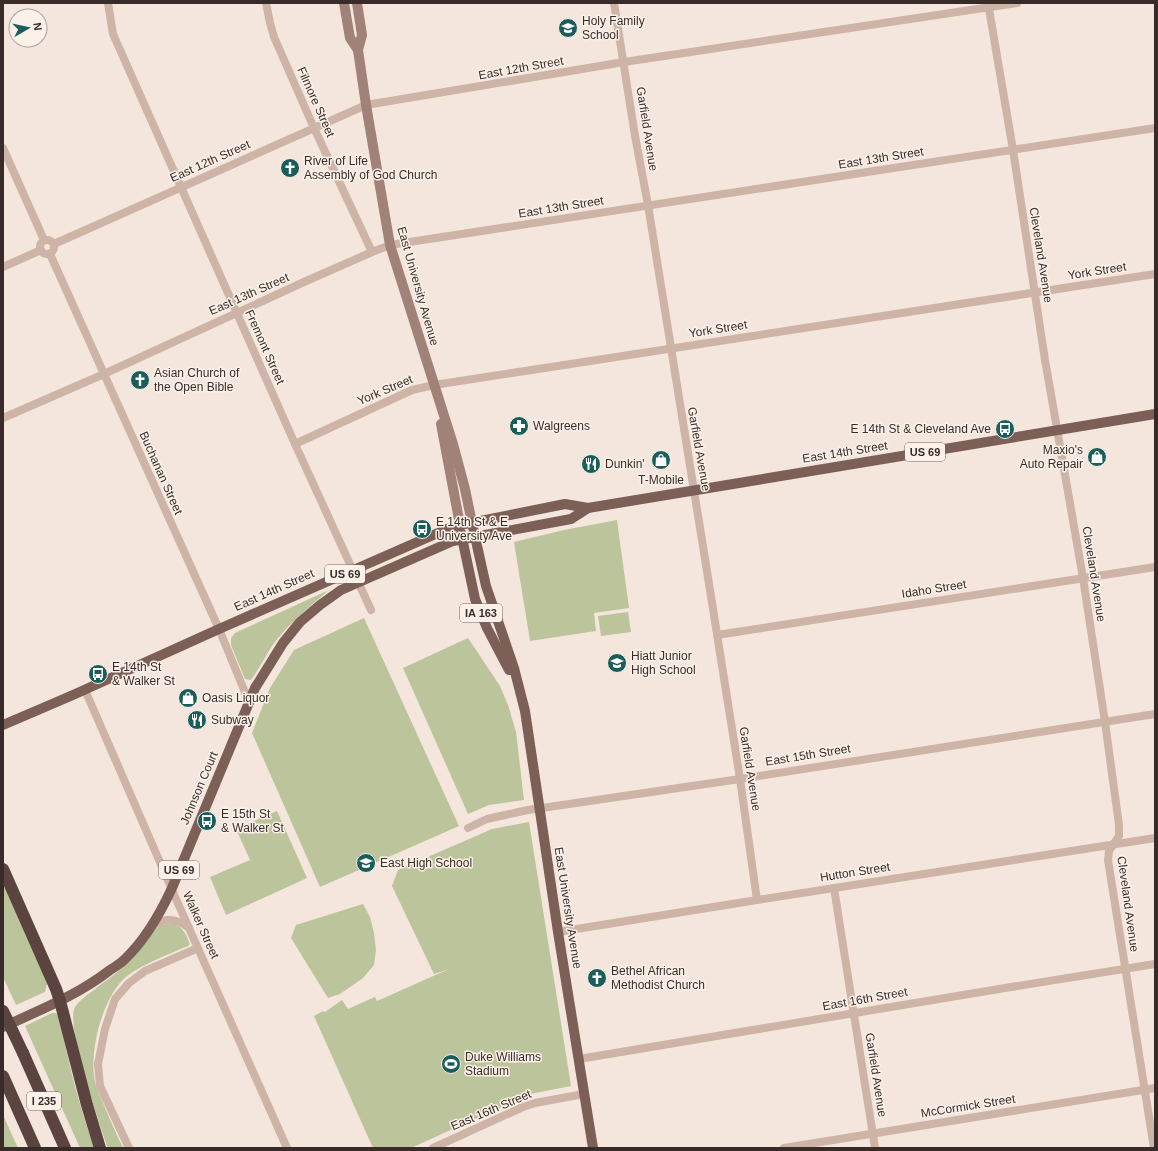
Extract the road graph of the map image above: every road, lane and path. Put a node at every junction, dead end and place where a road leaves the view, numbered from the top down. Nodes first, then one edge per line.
1 (108, 3) edge
2 (266, 3) edge
3 (344, 3) edge
4 (357, 3) edge
5 (614, 3) edge
6 (1017, 3) edge
7 (988, 5) edge
8 (358, 50) junction
9 (624, 62) junction
10 (366, 105) junction
11 (314, 128) junction
12 (1155, 128) edge
13 (3, 148) edge
14 (1013, 150) junction
15 (180, 188) junction
16 (648, 205) junction
17 (44, 240) junction
18 (54, 244) junction
19 (390, 246) junction
20 (41, 250) junction
21 (372, 252) junction
22 (50, 254) junction
23 (3, 267) edge
24 (1155, 274) edge
25 (1034, 293) junction
26 (236, 312) junction
27 (671, 348) junction
28 (104, 374) junction
29 (434, 385) junction
30 (1155, 414) edge
31 (3, 418) edge
32 (1057, 430) junction
33 (295, 444) junction
34 (694, 490) junction
35 (588, 508) junction
36 (472, 523) junction
37 (460, 525) junction
38 (475, 538) junction
39 (462, 540) junction
40 (1155, 567) edge
41 (353, 570) junction
42 (1083, 578) junction
43 (359, 582) junction
44 (371, 610) dead end
45 (219, 629) junction
46 (717, 635) junction
47 (85, 690) junction
48 (520, 696) junction
49 (249, 702) junction
50 (1155, 714) edge
51 (1105, 722) junction
52 (3, 725) edge
53 (740, 779) junction
54 (540, 808) junction
55 (468, 828) dead end
56 (1155, 838) edge
57 (1114, 845) junction
58 (3, 869) edge
59 (172, 888) junction
60 (834, 888) junction
61 (757, 900) junction
62 (152, 927) junction
63 (190, 930) junction
64 (558, 932) junction
65 (198, 948) junction
66 (1155, 964) edge
67 (1125, 969) junction
68 (60, 1001) junction
69 (3, 1011) edge
70 (854, 1013) junction
71 (3, 1027) edge
72 (579, 1060) junction
73 (3, 1076) edge
74 (1155, 1088) edge
75 (1145, 1090) junction
76 (584, 1094) junction
77 (873, 1134) junction
78 (446, 1145) edge
79 (35, 1148) edge
80 (65, 1148) edge
81 (100, 1148) edge
82 (128, 1148) edge
83 (287, 1148) edge
84 (433, 1148) edge
85 (593, 1148) edge
86 (784, 1148) edge
87 (875, 1148) edge
88 (1154, 1148) edge

1 - 15 street, Fremont Street
2 - 11 street, Filmore Street
3 - 8 main road, East University Avenue
4 - 8 main road, East University Avenue
5 - 9 street, Garfield Avenue
6 - 7 street, East 12th Street
7 - 9 street, East 12th Street
7 - 14 street, Cleveland Avenue
8 - 10 main road, East University Avenue
9 - 10 street, East 12th Street
9 - 16 street, Garfield Avenue
10 - 11 street, East 12th Street
10 - 19 main road, East University Avenue
11 - 15 street, East 12th Street
11 - 21 street, Filmore Street
12 - 14 street, East 13th Street
13 - 17 street
14 - 16 street, East 13th Street
14 - 25 street, Cleveland Avenue
15 - 18 street, East 12th Street
15 - 26 street, Fremont Street
16 - 19 street, East 13th Street
16 - 27 street, Garfield Avenue
17 - 18 street
17 - 20 street
18 - 22 street
19 - 21 street, East 13th Street
19 - 29 main road, East University Avenue
20 - 22 street
20 - 23 street
21 - 26 street, East 13th Street
22 - 28 street, Buchanan Street
24 - 25 street, York Street
25 - 27 street, York Street
25 - 32 street, Cleveland Avenue
26 - 28 street, East 13th Street
26 - 33 street, Fremont Street
27 - 29 street, York Street
27 - 34 street, Garfield Avenue
28 - 31 street, East 13th Street
28 - 45 street, Buchanan Street
29 - 33 street, York Street
29 - 36 main road, East University Avenue
29 - 37 main road, East University Avenue
30 - 32 main road, East 14th Street / US 69
32 - 34 main road, East 14th Street / US 69
32 - 42 street, Cleveland Avenue
33 - 41 street, Fremont Street
34 - 35 main road, East 14th Street / US 69
34 - 46 street, Garfield Avenue
35 - 36 main road, East 14th Street / US 69
35 - 38 main road, East 14th Street / US 69
36 - 37 main road, East 14th Street / US 69
36 - 38 main road, East University Avenue / IA 163
37 - 39 main road, East University Avenue / IA 163
37 - 41 main road, East 14th Street / US 69
38 - 39 main road, East 14th Street / US 69
38 - 48 main road, East University Avenue / IA 163
39 - 43 main road, East 14th Street / US 69
39 - 48 main road, East University Avenue / IA 163
40 - 42 street, Idaho Street
41 - 43 street, Fremont Street
41 - 45 main road, East 14th Street / US 69
42 - 46 street, Idaho Street
42 - 51 street, Cleveland Avenue
43 - 44 street, Fremont Street
43 - 49 main road, Johnson Court / US 69
45 - 47 main road, East 14th Street / US 69
45 - 49 street, Buchanan Street
46 - 53 street, Garfield Avenue
47 - 52 main road, East 14th Street / US 69
47 - 59 street, Walker Street
48 - 54 main road, East University Avenue / IA 163
49 - 59 main road, Johnson Court / US 69
50 - 51 street, East 15th Street
51 - 53 street, East 15th Street
51 - 57 street, Cleveland Avenue
53 - 54 street, East 15th Street
53 - 61 street, Garfield Avenue
54 - 55 street, East 15th Street
54 - 64 main road, East University Avenue / IA 163
56 - 57 street, Hutton Street
57 - 60 street, Hutton Street
57 - 67 street, Cleveland Avenue
58 - 68 highway
59 - 62 main road, Johnson Court / US 69
59 - 63 street, Walker Street
60 - 61 street, Hutton Street
60 - 70 street, Garfield Avenue
61 - 64 street, Hutton Street
62 - 63 street
62 - 68 main road, Johnson Court / US 69
63 - 65 street, Walker Street
64 - 72 main road, East University Avenue / IA 163
65 - 82 street
65 - 83 street, Walker Street
66 - 67 street, East 16th Street
67 - 70 street, East 16th Street
67 - 75 street, Cleveland Avenue
68 - 71 main road, US 69
68 - 81 highway
69 - 80 highway, I 235, bridge
70 - 72 street, East 16th Street
70 - 77 street, Garfield Avenue
72 - 76 main road, East University Avenue / IA 163
73 - 79 highway, I 235
74 - 75 street, McCormick Street
75 - 77 street, McCormick Street
75 - 88 street, Cleveland Avenue
76 - 78 street, East 16th Street
76 - 85 main road, East University Avenue / IA 163
77 - 86 street, McCormick Street
77 - 87 street, Garfield Avenue
78 - 84 street, East 16th Street

